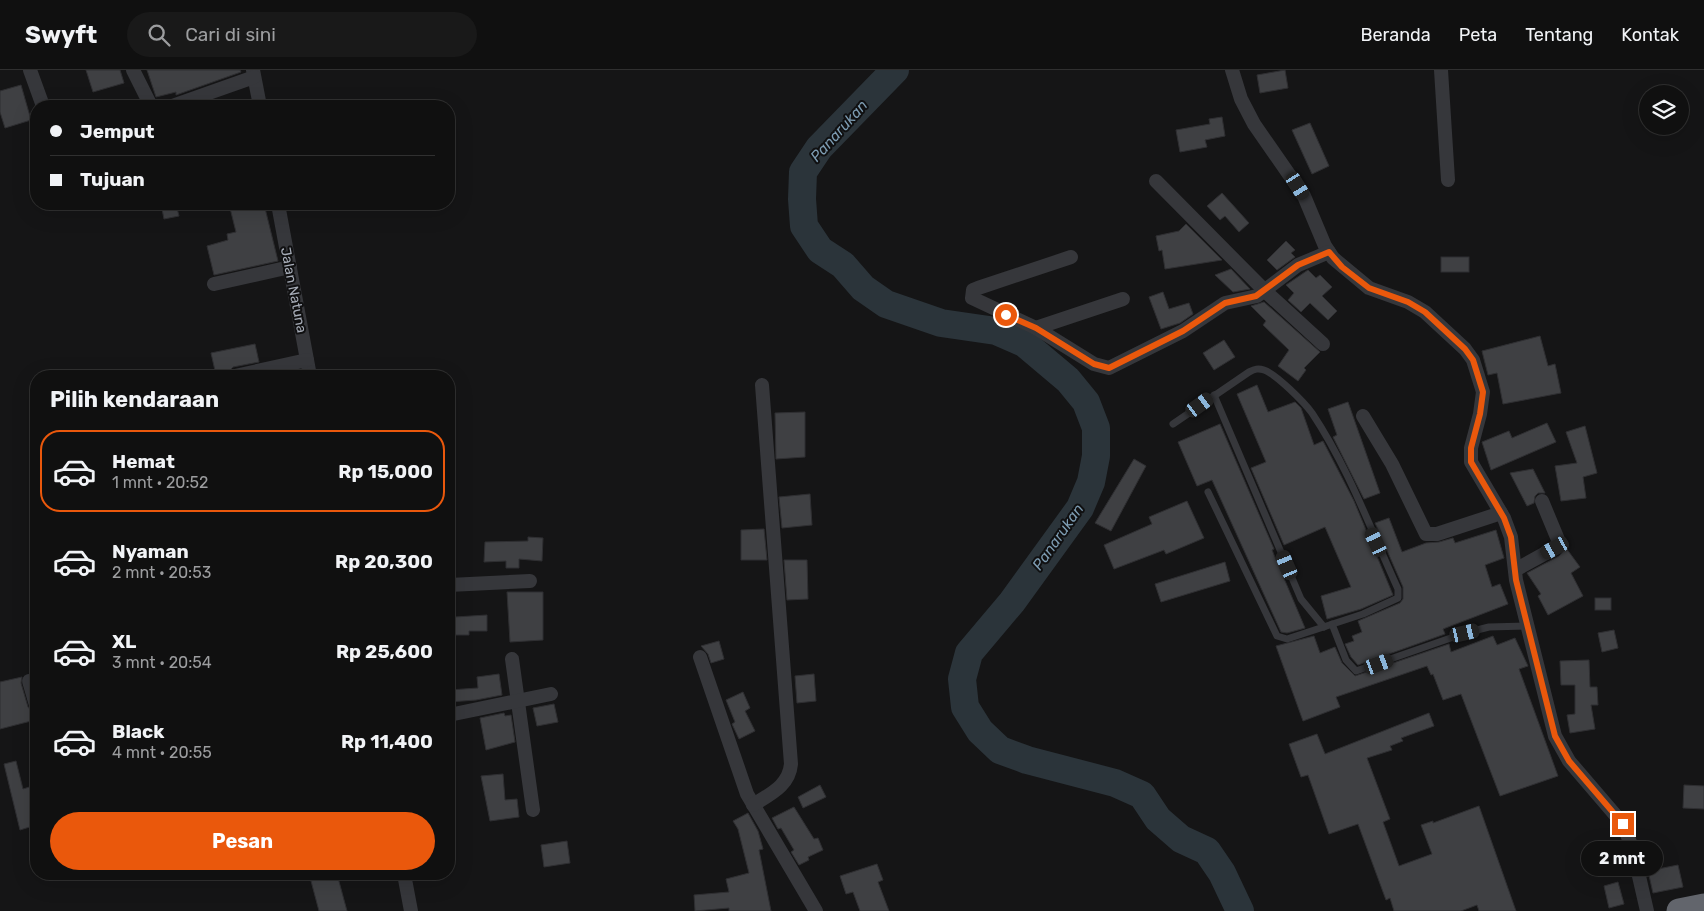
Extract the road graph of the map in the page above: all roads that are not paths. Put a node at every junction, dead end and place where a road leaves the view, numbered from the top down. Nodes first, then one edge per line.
1 (30, 70) edge
2 (133, 70) edge
3 (1232, 70) edge
4 (1441, 70) edge
5 (254, 73) edge
6 (40, 100) edge
7 (149, 100) edge
8 (187, 100) edge
9 (259, 100) edge
10 (1448, 180) dead end
11 (1156, 181) dead end
12 (279, 210) edge
13 (1329, 252) junction
14 (1071, 257) dead end
15 (290, 267) junction
16 (214, 284) dead end
17 (1265, 291) junction
18 (1123, 299) dead end
19 (1036, 328) junction
20 (1323, 344) dead end
21 (307, 360) junction
22 (262, 370) edge
23 (309, 370) edge
24 (762, 385) dead end
25 (1214, 395) junction
26 (1363, 416) dead end
27 (1173, 424) dead end
28 (1208, 492) dead end
29 (1542, 501) dead end
30 (1502, 513) junction
31 (1515, 570) junction
32 (530, 581) dead end
33 (455, 585) edge
34 (1328, 626) junction
35 (1528, 626) junction
36 (700, 657) dead end
37 (512, 659) dead end
38 (29, 681) dead end
39 (30, 685) edge
40 (551, 694) dead end
41 (516, 702) junction
42 (455, 714) edge
43 (752, 805) junction
44 (533, 810) dead end
45 (405, 880) edge
46 (1704, 906) edge
47 (411, 911) edge
48 (816, 911) edge
49 (1647, 911) edge
50 (1679, 911) edge

1 - 6 street
2 - 7 street
3 - 13 street
4 - 10 street
5 - 8 street
5 - 9 street
11 - 17 street
12 - 15 street, Jalan Natuna
13 - 17 street
13 - 30 street
14 - 19 street
15 - 16 street
15 - 21 street, Jalan Natuna
17 - 19 street
17 - 20 street
18 - 19 street
21 - 22 street
21 - 23 street, Jalan Natuna
24 - 43 street
25 - 27 lane
25 - 34 lane
25 - 34 lane
26 - 30 street
28 - 34 lane
29 - 31 street
30 - 31 street
31 - 35 street
32 - 33 street
34 - 35 lane
35 - 49 street
36 - 43 street
37 - 41 street
38 - 39 street
40 - 41 street
41 - 42 street
41 - 44 street
43 - 48 street
45 - 47 street
46 - 50 highway

